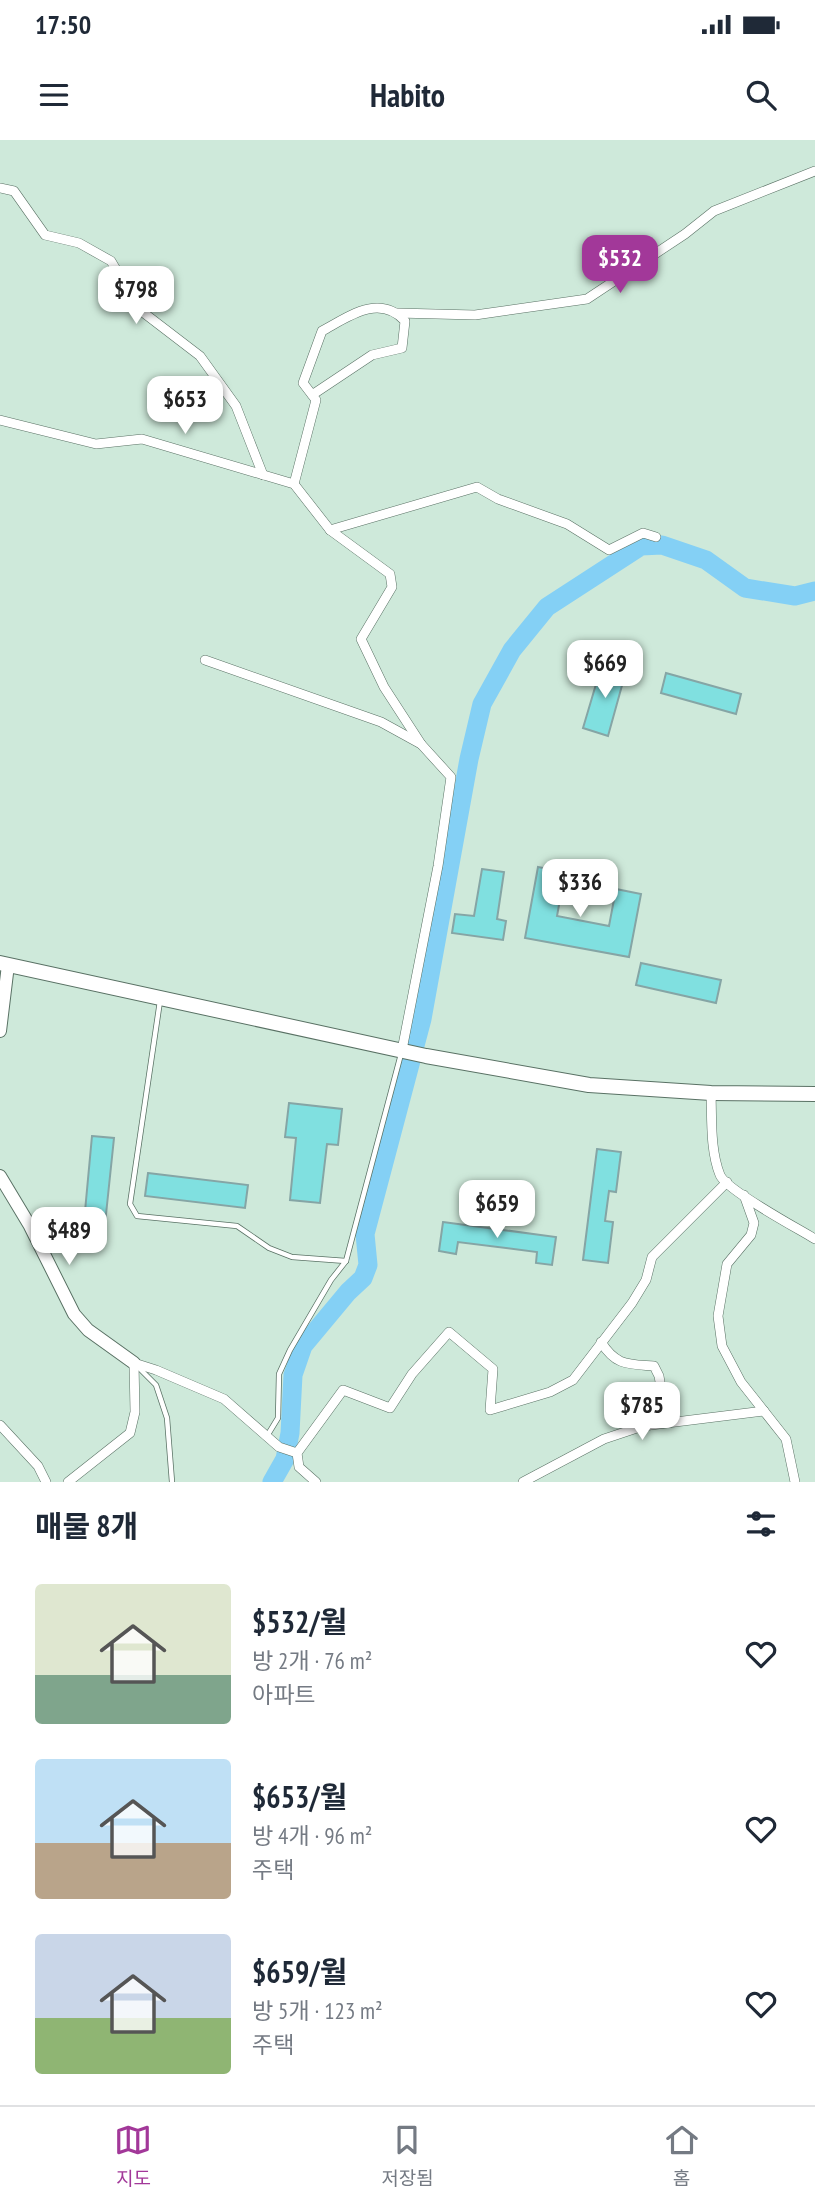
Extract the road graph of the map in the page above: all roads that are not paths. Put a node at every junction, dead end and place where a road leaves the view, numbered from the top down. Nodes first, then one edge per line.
1 (815, 171) edge
2 (0, 188) edge
3 (397, 313) junction
4 (312, 395) junction
5 (0, 420) edge
6 (263, 475) junction
7 (294, 484) junction
8 (330, 530) junction
9 (656, 537) dead end
10 (205, 660) dead end
11 (421, 744) junction
12 (4, 964) edge
13 (161, 998) junction
14 (0, 1031) edge
15 (403, 1050) junction
16 (711, 1093) junction
17 (815, 1094) edge
18 (0, 1176) edge
19 (727, 1182) junction
20 (744, 1195) junction
21 (815, 1239) edge
22 (346, 1261) junction
23 (601, 1342) junction
24 (134, 1363) junction
25 (764, 1411) junction
26 (667, 1423) junction
27 (0, 1425) edge
28 (267, 1436) junction
29 (296, 1453) junction
30 (46, 1482) edge
31 (68, 1482) edge
32 (172, 1482) edge
33 (316, 1482) edge
34 (523, 1482) edge
35 (794, 1482) edge

1 - 3 street
2 - 6 street
3 - 4 street
3 - 4 street
4 - 7 street
5 - 6 street
6 - 7 street
7 - 8 street
8 - 9 street
8 - 11 street
10 - 11 street
11 - 15 street
12 - 13 main road
12 - 14 street
13 - 15 main road
13 - 22 lane
15 - 16 main road
15 - 22 lane
16 - 17 main road
16 - 19 street
18 - 24 street
19 - 20 street
19 - 23 street
20 - 21 street
20 - 25 street
22 - 28 lane
23 - 26 street
23 - 29 street
24 - 28 street
24 - 31 street
24 - 32 lane
25 - 26 street
25 - 35 street
26 - 34 street
27 - 30 street
28 - 29 street
29 - 33 street

